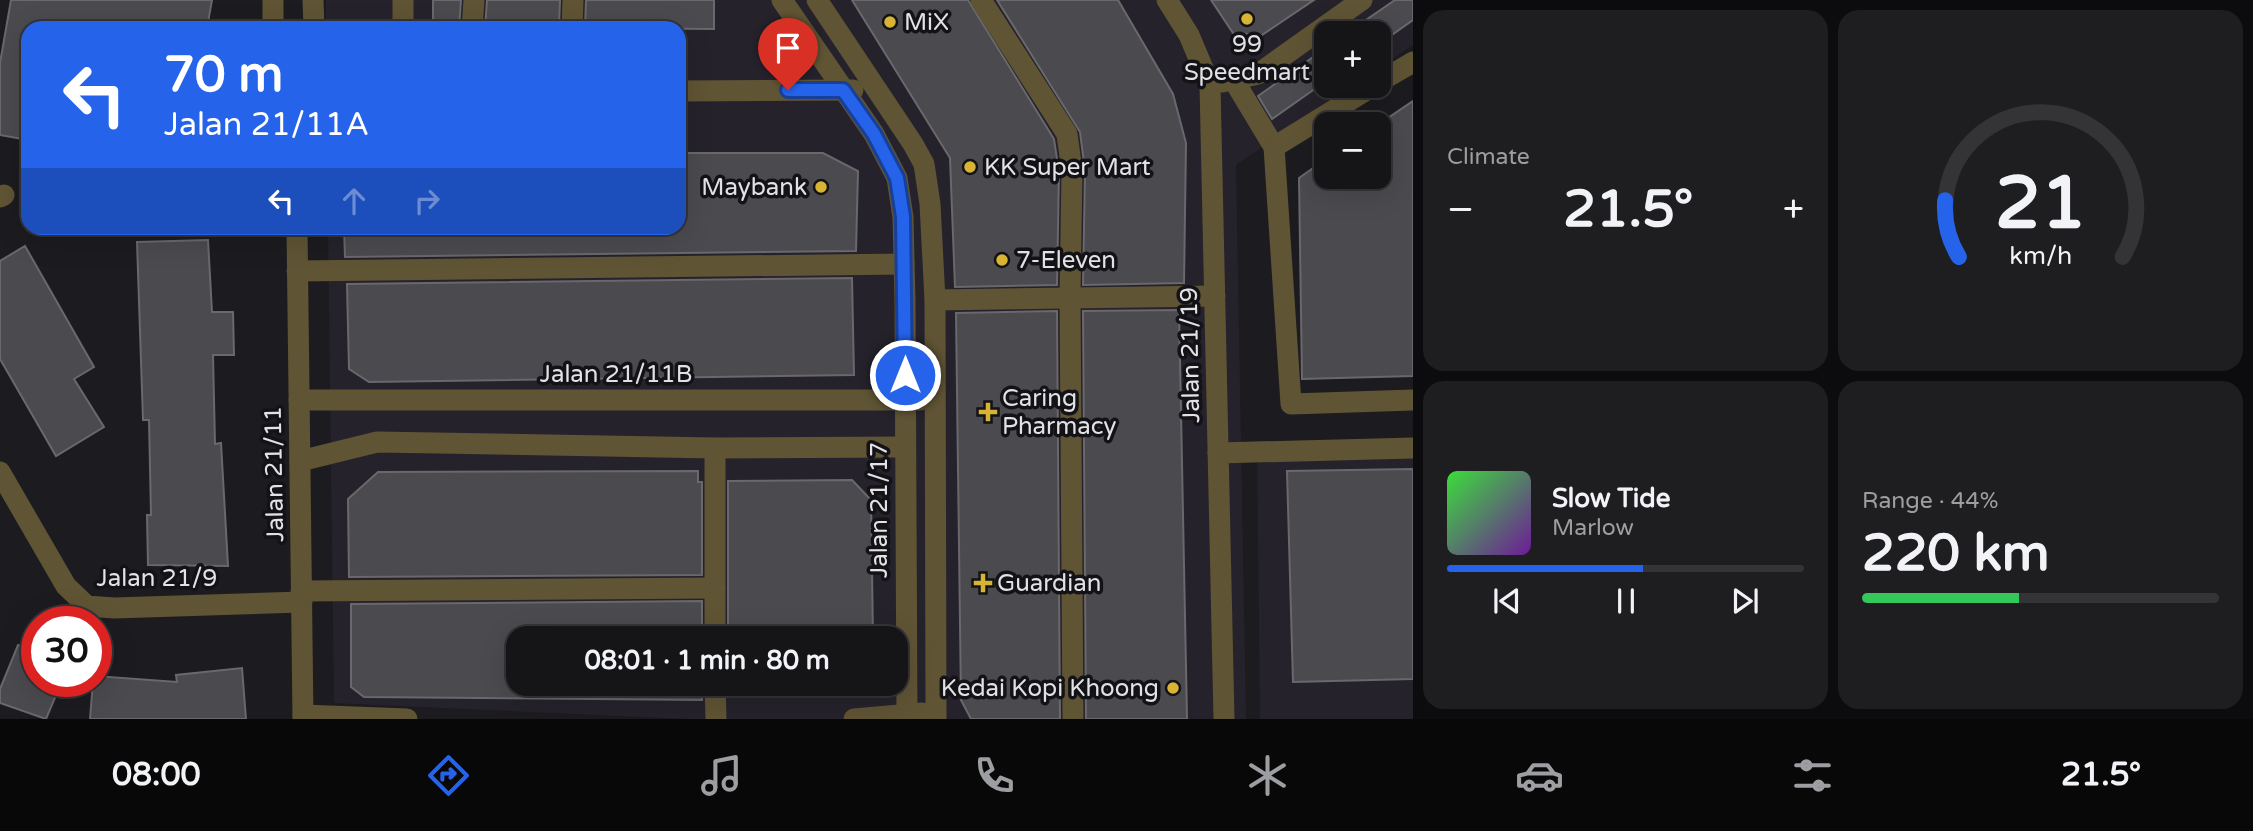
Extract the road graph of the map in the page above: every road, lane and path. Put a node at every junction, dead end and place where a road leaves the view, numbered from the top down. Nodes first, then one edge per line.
1 (273, 0) edge
2 (313, 0) edge
3 (403, 0) edge
4 (474, 0) edge
5 (573, 0) edge
6 (782, 0) edge
7 (817, 0) edge
8 (981, 0) edge
9 (1167, 0) edge
10 (1362, 0) edge
11 (273, 21) edge
12 (314, 21) edge
13 (403, 21) edge
14 (472, 21) edge
15 (572, 21) edge
16 (1413, 62) edge
17 (1391, 75) edge
18 (1233, 79) junction
19 (1210, 85) junction
20 (876, 89) junction
21 (843, 90) junction
22 (686, 91) edge
23 (1353, 98) edge
24 (1274, 146) junction
25 (297, 235) edge
26 (904, 264) junction
27 (297, 271) junction
28 (1070, 296) junction
29 (1215, 296) junction
30 (935, 300) junction
31 (905, 400) junction
32 (933, 400) junction
33 (1413, 400) edge
34 (299, 401) junction
35 (905, 447) junction
36 (1413, 448) edge
37 (715, 449) junction
38 (1218, 453) junction
39 (300, 461) junction
40 (0, 472) edge
41 (715, 588) junction
42 (302, 596) junction
43 (715, 626) edge
44 (715, 696) edge
45 (935, 716) edge
46 (303, 717) edge
47 (907, 717) edge
48 (407, 719) edge
49 (716, 719) edge
50 (854, 719) edge
51 (1073, 719) edge
52 (1224, 719) edge

1 - 11 street
2 - 12 street
3 - 13 street
4 - 14 street
5 - 15 street
6 - 21 street, Jalan 21/17
7 - 20 street
8 - 28 street
9 - 19 street, Jalan 21/19
10 - 18 street
16 - 17 street
18 - 19 street
18 - 24 street
19 - 29 street, Jalan 21/19
20 - 21 street
20 - 30 street
21 - 22 street
21 - 26 street, Jalan 21/17
23 - 24 street
24 - 33 street
25 - 27 street, Jalan 21/11
26 - 27 street
26 - 31 street, Jalan 21/17
27 - 34 street, Jalan 21/11
28 - 29 street
28 - 30 street
28 - 51 street
29 - 38 street, Jalan 21/19
30 - 32 street
31 - 32 street, Jalan 21/11B
31 - 34 street, Jalan 21/11B
31 - 35 street, Jalan 21/17
32 - 45 street
34 - 39 street, Jalan 21/11
35 - 37 street
35 - 47 street, Jalan 21/17
36 - 38 street
37 - 39 street
37 - 41 street
38 - 52 street, Jalan 21/19
39 - 42 street, Jalan 21/11
40 - 42 street, Jalan 21/9
41 - 42 street, Jalan 21/9
41 - 43 street
42 - 46 street, Jalan 21/11
44 - 49 street
45 - 47 street
46 - 48 street
47 - 50 street

